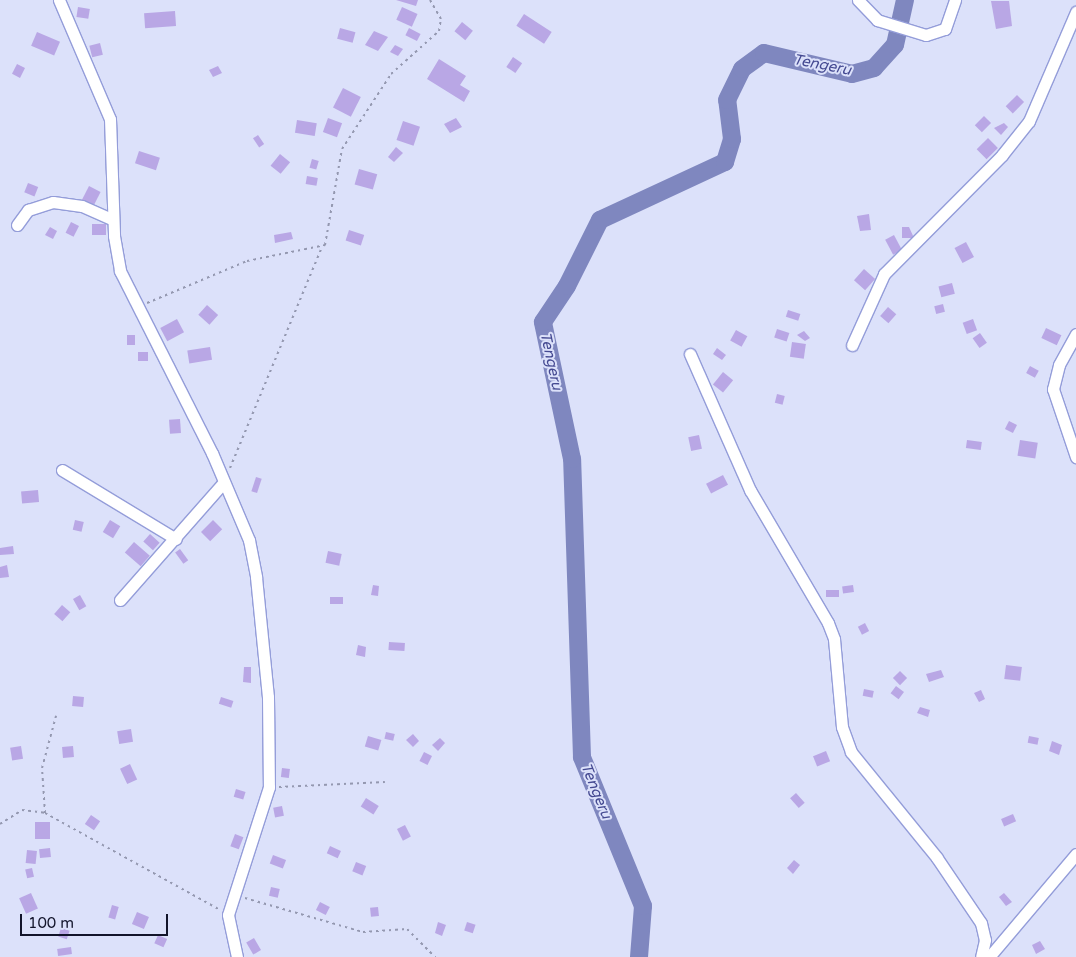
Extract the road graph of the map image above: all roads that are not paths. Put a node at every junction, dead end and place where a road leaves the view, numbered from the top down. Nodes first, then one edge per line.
1 (59, 0) edge
2 (858, 0) edge
3 (955, 0) edge
4 (1076, 12) edge
5 (113, 220) junction
6 (17, 225) dead end
7 (1076, 334) edge
8 (852, 345) dead end
9 (690, 354) dead end
10 (1076, 457) edge
11 (62, 470) dead end
12 (224, 482) junction
13 (176, 539) junction
14 (120, 600) dead end
15 (1076, 854) edge
16 (238, 957) edge
17 (981, 957) edge
18 (989, 957) edge

1 - 5 street
2 - 3 street
4 - 8 street
5 - 6 street
5 - 12 street
7 - 10 street
9 - 17 street
11 - 13 street
12 - 13 street
12 - 16 street
13 - 14 street
15 - 18 street

